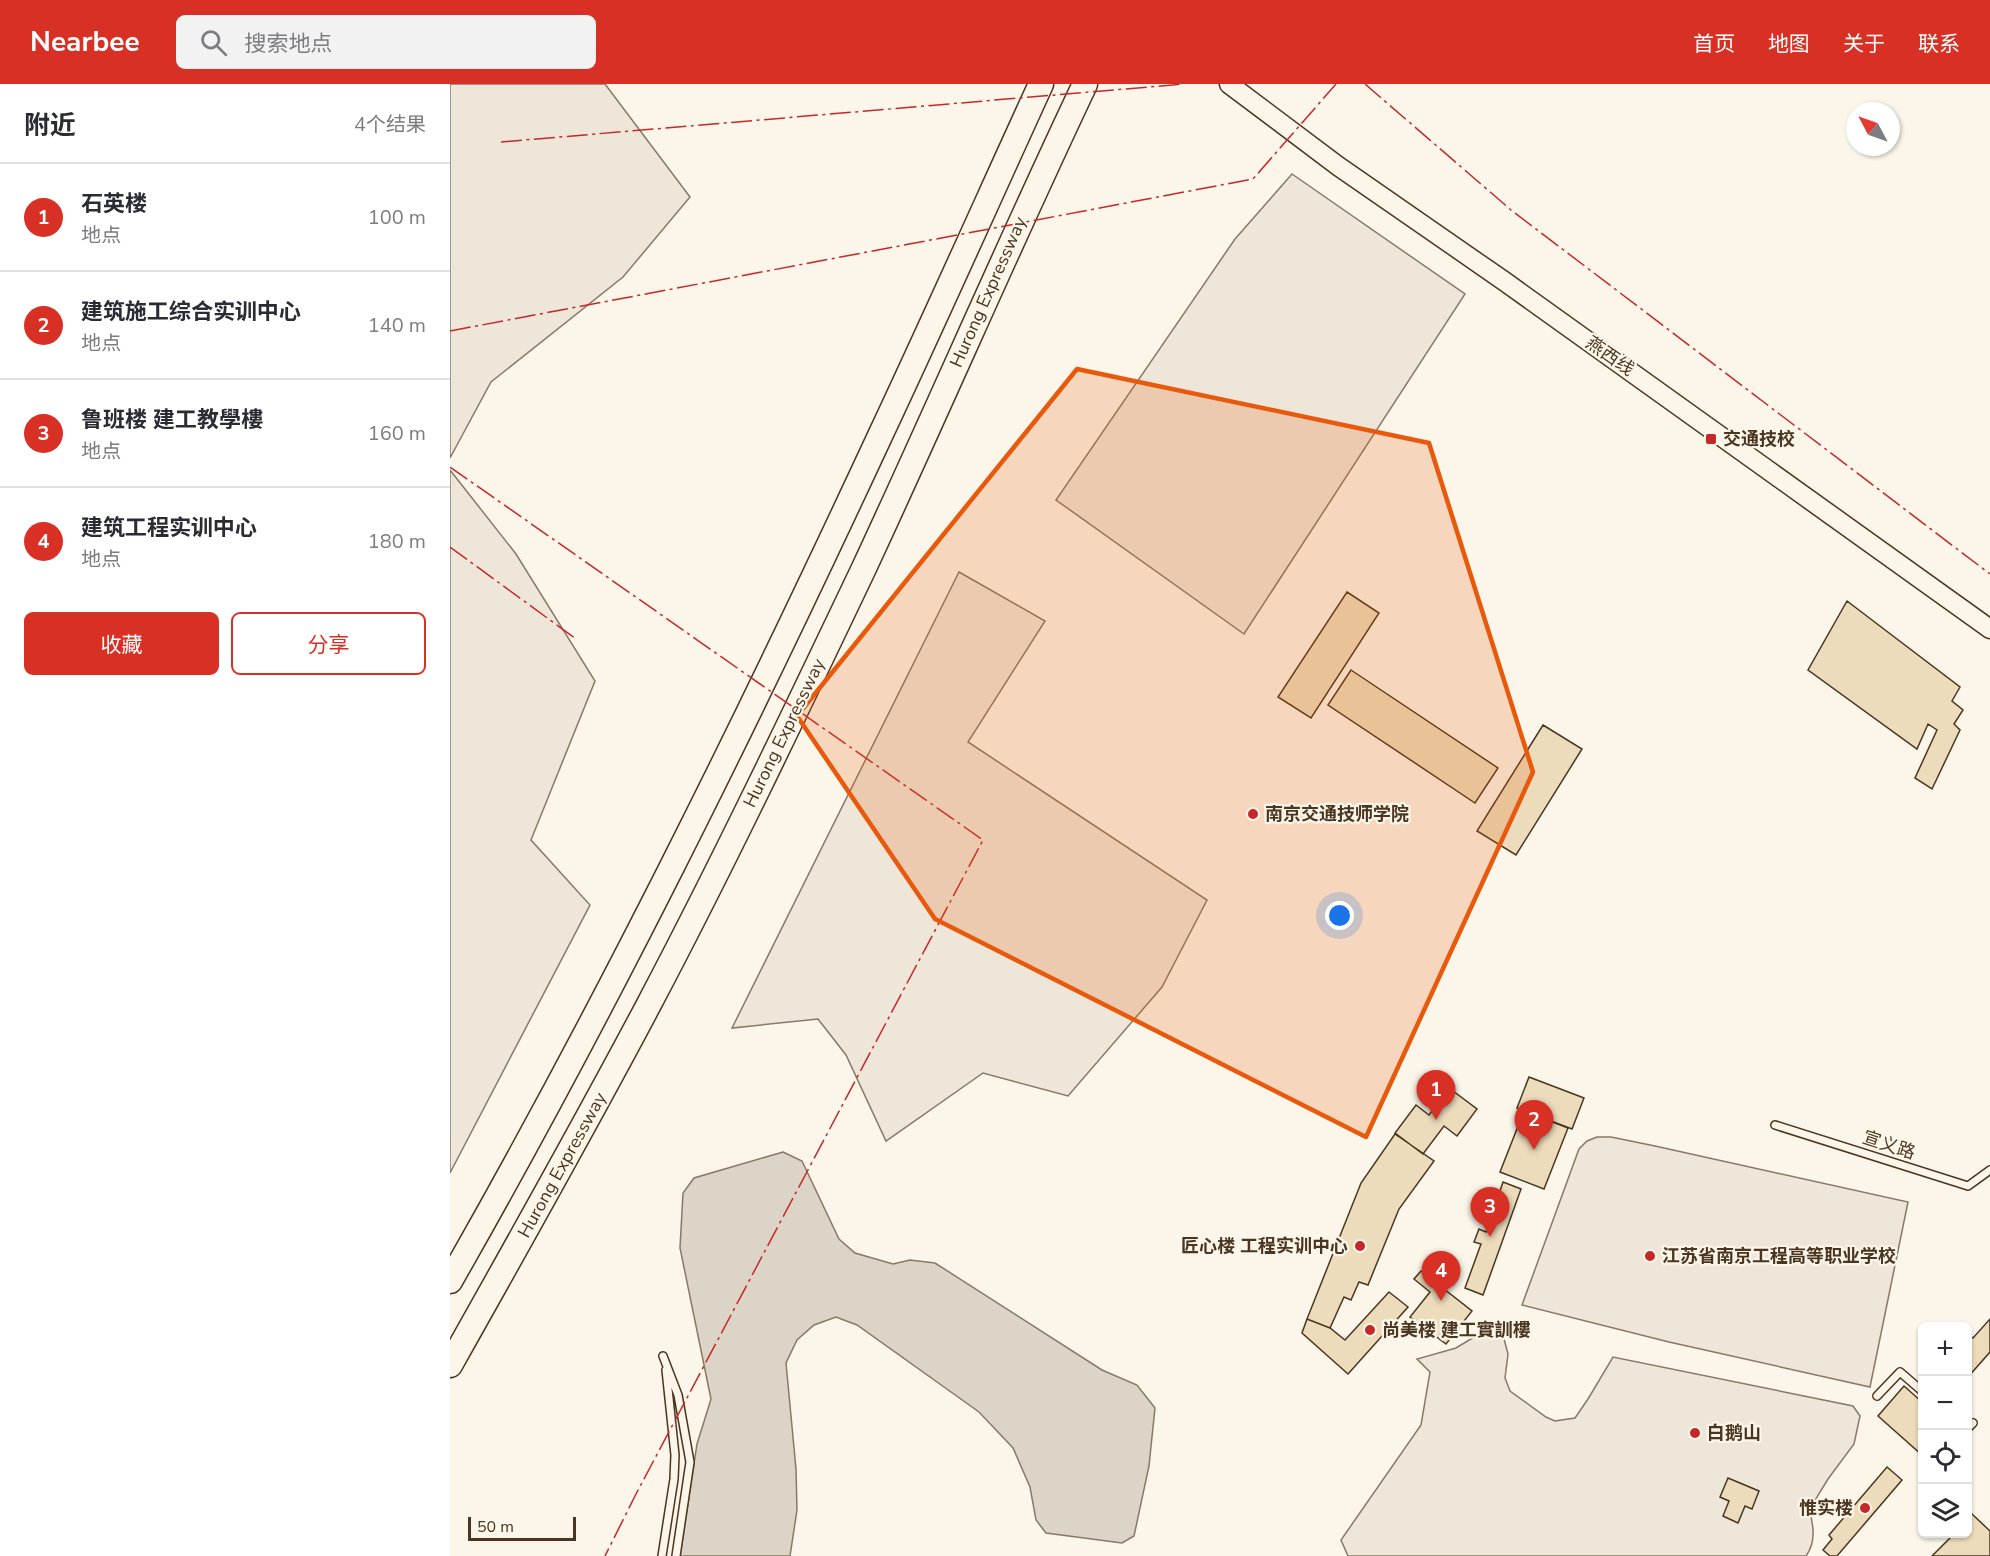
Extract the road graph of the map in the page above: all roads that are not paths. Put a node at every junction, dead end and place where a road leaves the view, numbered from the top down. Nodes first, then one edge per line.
1 (1041, 84) edge
2 (1085, 84) edge
3 (1229, 84) edge
4 (1990, 629) edge
5 (1775, 1125) dead end
6 (1990, 1170) edge
7 (450, 1281) edge
8 (450, 1365) edge
9 (1918, 1387) edge
10 (1877, 1396) dead end
11 (662, 1556) edge
12 (676, 1556) edge

1 - 7 highway
2 - 8 highway, Hurong Expressway
3 - 4 main road, 燕西线
5 - 6 lane, 宣义路
9 - 10 lane
11 - 12 lane

